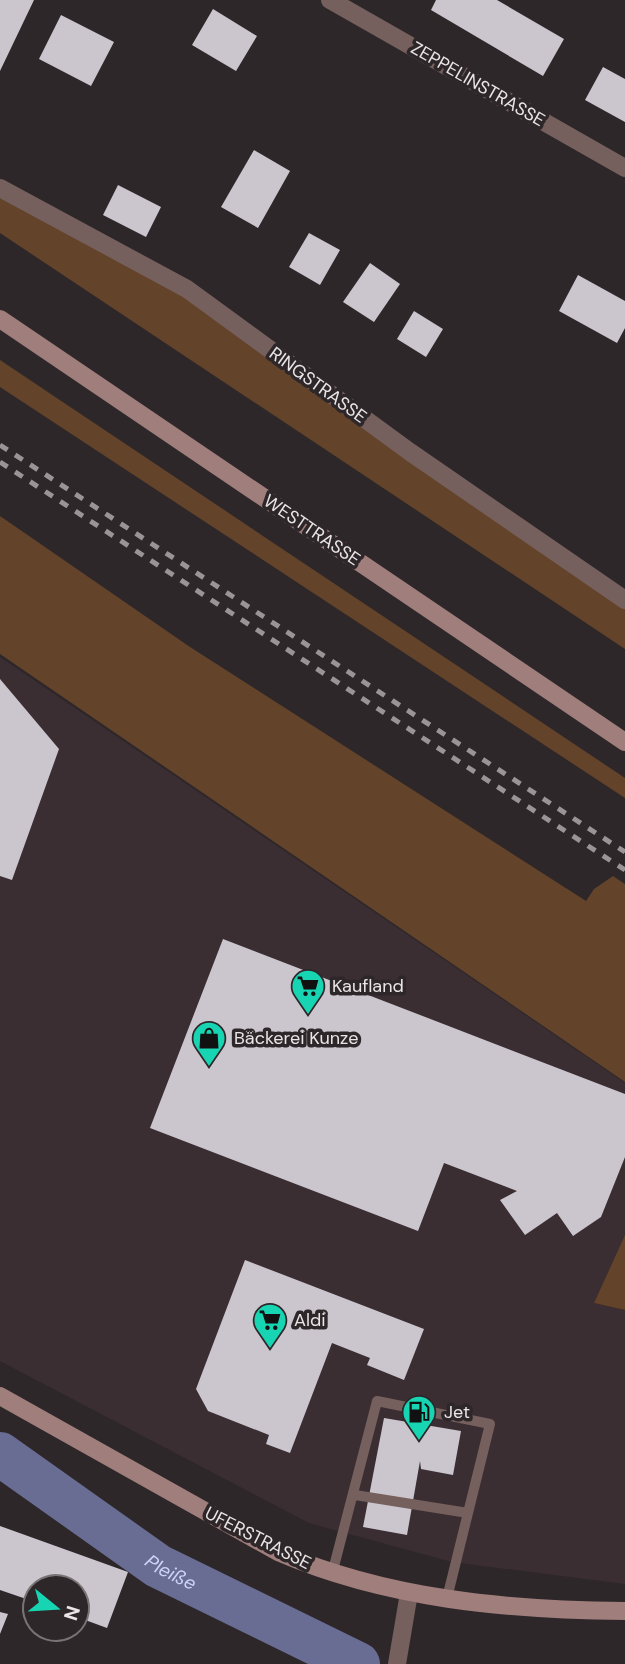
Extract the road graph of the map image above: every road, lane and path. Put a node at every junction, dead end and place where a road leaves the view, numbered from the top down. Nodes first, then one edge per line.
1 (330, 0) edge
2 (625, 168) edge
3 (0, 188) edge
4 (0, 319) edge
5 (625, 600) edge
6 (625, 742) edge
7 (0, 1396) edge
8 (355, 1495) junction
9 (468, 1513) junction
10 (332, 1574) junction
11 (409, 1592) junction
12 (447, 1598) junction
13 (625, 1611) edge
14 (397, 1664) edge

1 - 2 street, ZEPPELINSTRASSE
3 - 5 street, RINGSTRASSE
4 - 6 main road, WESTTRASSE
7 - 10 main road, UFERSTRASSE
8 - 9 lane
8 - 9 lane
8 - 10 lane
9 - 12 lane
10 - 11 main road, UFERSTRASSE
11 - 12 main road, UFERSTRASSE
11 - 14 street
12 - 13 main road, UFERSTRASSE

